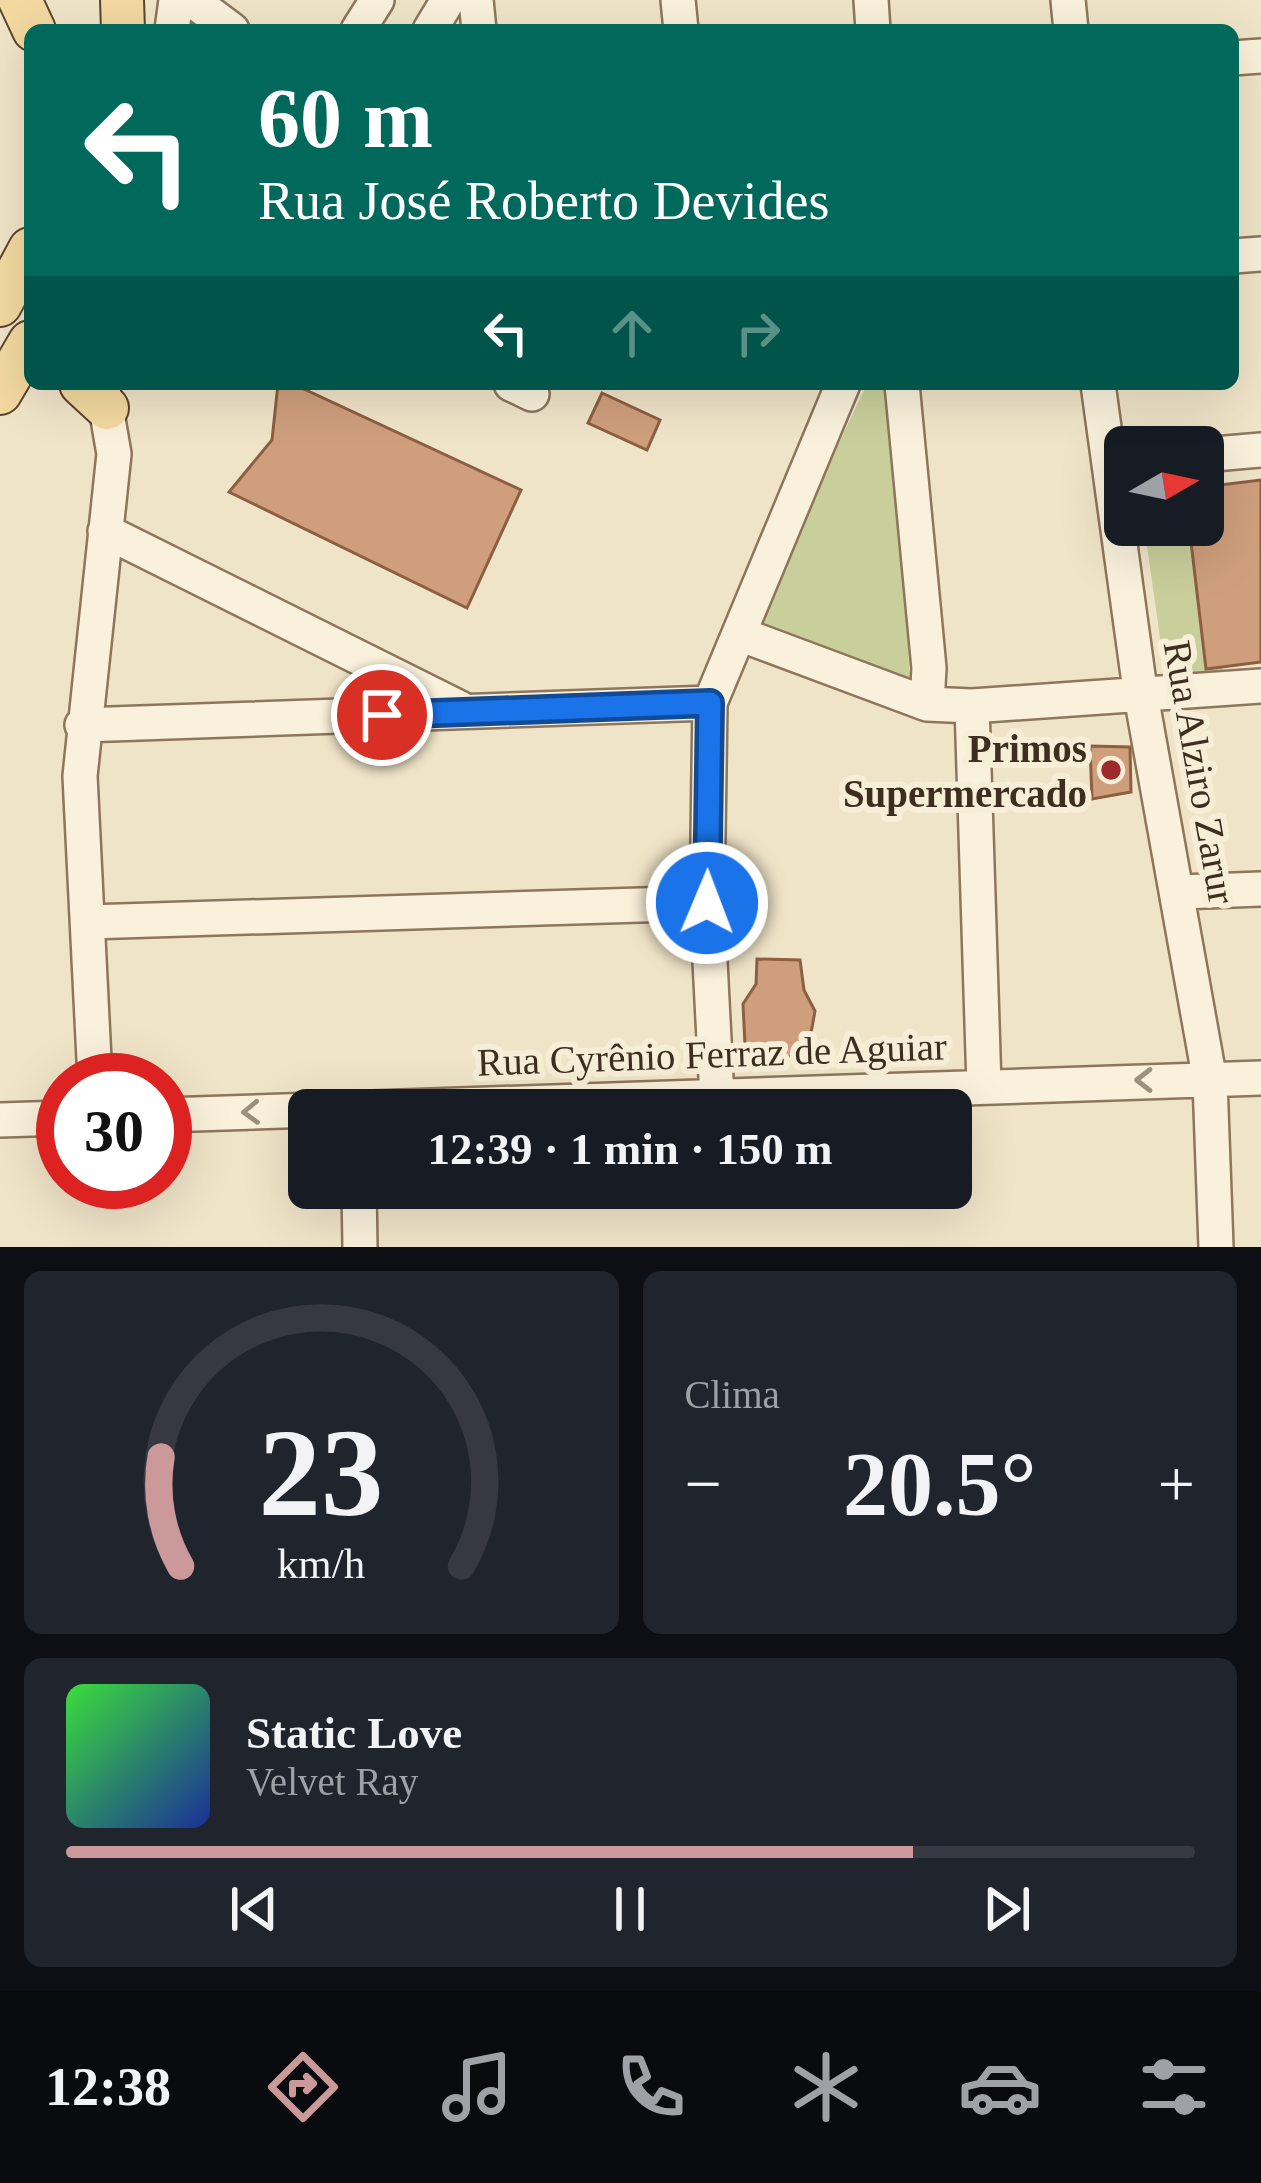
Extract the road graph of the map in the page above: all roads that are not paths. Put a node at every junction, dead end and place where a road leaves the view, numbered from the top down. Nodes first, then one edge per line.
1 (193, 0) edge
2 (224, 24) edge
3 (24, 260) edge
4 (0, 305) edge
5 (24, 352) edge
6 (24, 386) edge
7 (841, 390) edge
8 (903, 390) edge
9 (1099, 390) edge
10 (97, 392) edge
11 (0, 394) edge
12 (0, 408) edge
13 (1107, 426) edge
14 (1261, 450) edge
15 (1224, 453) edge
16 (105, 531) junction
17 (1124, 546) edge
18 (742, 634) junction
19 (1261, 686) edge
20 (1140, 690) junction
21 (710, 703) junction
22 (927, 704) junction
23 (972, 706) junction
24 (467, 712) junction
25 (82, 725) junction
26 (1261, 889) edge
27 (1180, 892) junction
28 (707, 903) junction
29 (88, 922) junction
30 (94, 1053) edge
31 (1261, 1078) edge
32 (1210, 1081) junction
33 (984, 1086) junction
34 (717, 1089) edge
35 (917, 1089) edge
36 (288, 1111) edge
37 (192, 1113) edge
38 (36, 1119) edge
39 (0, 1120) edge
40 (359, 1209) edge
41 (360, 1247) edge
42 (1216, 1247) edge

1 - 2 street
3 - 4 main road
5 - 11 main road
6 - 12 main road
7 - 18 street
8 - 22 street
9 - 13 street, Rua Alziro Zarur
10 - 16 street
14 - 15 street
16 - 24 street
16 - 25 street
17 - 20 street, Rua Alziro Zarur
18 - 21 street
18 - 22 street
19 - 20 street
20 - 23 street
20 - 27 street, Rua Alziro Zarur
21 - 24 street
21 - 28 street
22 - 23 street
23 - 33 street
24 - 25 street
25 - 29 street
26 - 27 street
27 - 32 street, Rua Alziro Zarur
28 - 29 street
28 - 34 street
29 - 30 street
31 - 32 street, Rua Cyrênio Ferraz de Aguiar
32 -> 33 street, Rua Cyrênio Ferraz de Aguiar
32 - 42 street, Rua Alziro Zarur
33 - 35 street, Rua Cyrênio Ferraz de Aguiar
36 -> 37 street, Rua Cyrênio Ferraz de Aguiar
38 - 39 street
40 - 41 street

